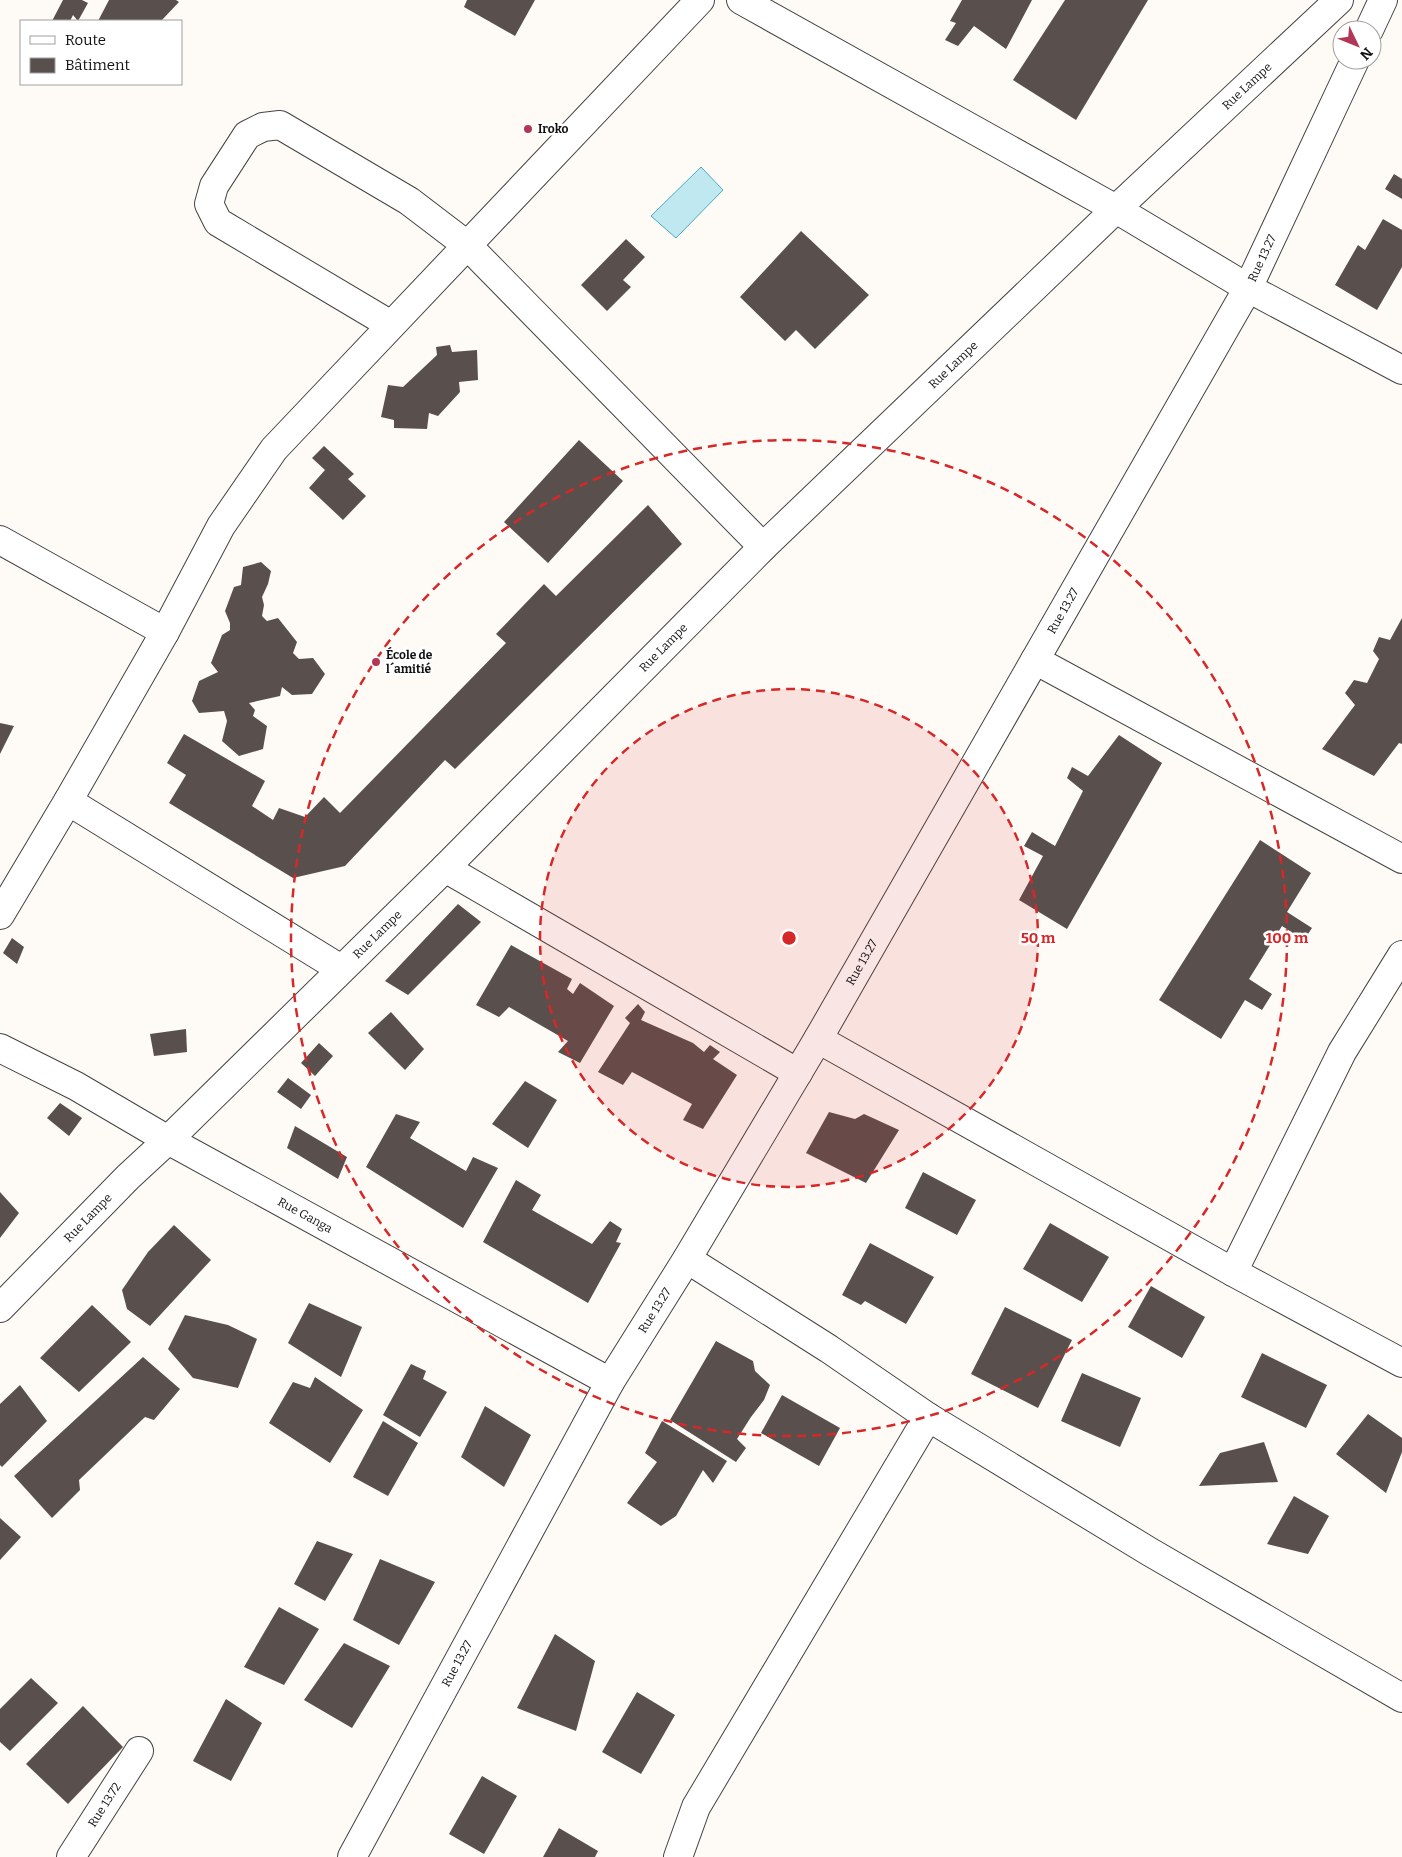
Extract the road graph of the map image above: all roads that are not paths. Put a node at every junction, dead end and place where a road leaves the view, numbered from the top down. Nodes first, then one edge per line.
1 (700, 0) edge
2 (741, 0) edge
3 (1338, 0) edge
4 (1383, 0) edge
5 (1374, 20) edge
6 (1350, 70) edge
7 (1116, 210) junction
8 (468, 246) junction
9 (1248, 288) junction
10 (391, 325) junction
11 (1402, 370) edge
12 (0, 540) edge
13 (763, 547) junction
14 (165, 632) junction
15 (1035, 660) junction
16 (68, 801) junction
17 (1402, 859) edge
18 (445, 868) junction
19 (0, 914) edge
20 (1402, 955) edge
21 (341, 969) junction
22 (818, 1039) junction
23 (0, 1048) edge
24 (798, 1073) junction
25 (168, 1140) junction
26 (687, 1259) junction
27 (1233, 1272) junction
28 (0, 1308) edge
29 (1402, 1363) edge
30 (610, 1382) junction
31 (928, 1417) junction
32 (1402, 1698) edge
33 (139, 1751) dead end
34 (70, 1857) edge
35 (352, 1857) edge
36 (678, 1857) edge

1 - 8 street
2 - 7 street
3 - 7 street, Rue Lampe
4 - 5 street
6 - 9 street, Rue 13.27
7 - 9 street
7 - 13 street, Rue Lampe
8 - 10 street
8 - 10 street
8 - 13 street
9 - 11 street
9 - 15 street, Rue 13.27
10 - 14 street
12 - 14 street
13 - 18 street, Rue Lampe
14 - 16 street
15 - 17 street
15 - 22 street, Rue 13.27
16 - 19 street
16 - 21 street
18 - 21 street, Rue Lampe
18 - 24 street
20 - 27 street
21 - 25 street, Rue Lampe
22 - 24 street, Rue 13.27
22 - 27 street
23 - 25 street, Rue Ganga
24 - 26 street, Rue 13.27
25 - 28 street, Rue Lampe
25 - 30 street, Rue Ganga
26 - 30 street, Rue 13.27
26 - 31 street
27 - 29 street
30 - 35 street, Rue 13.27
31 - 32 street
31 - 36 street
33 - 34 street, Rue 13.72

